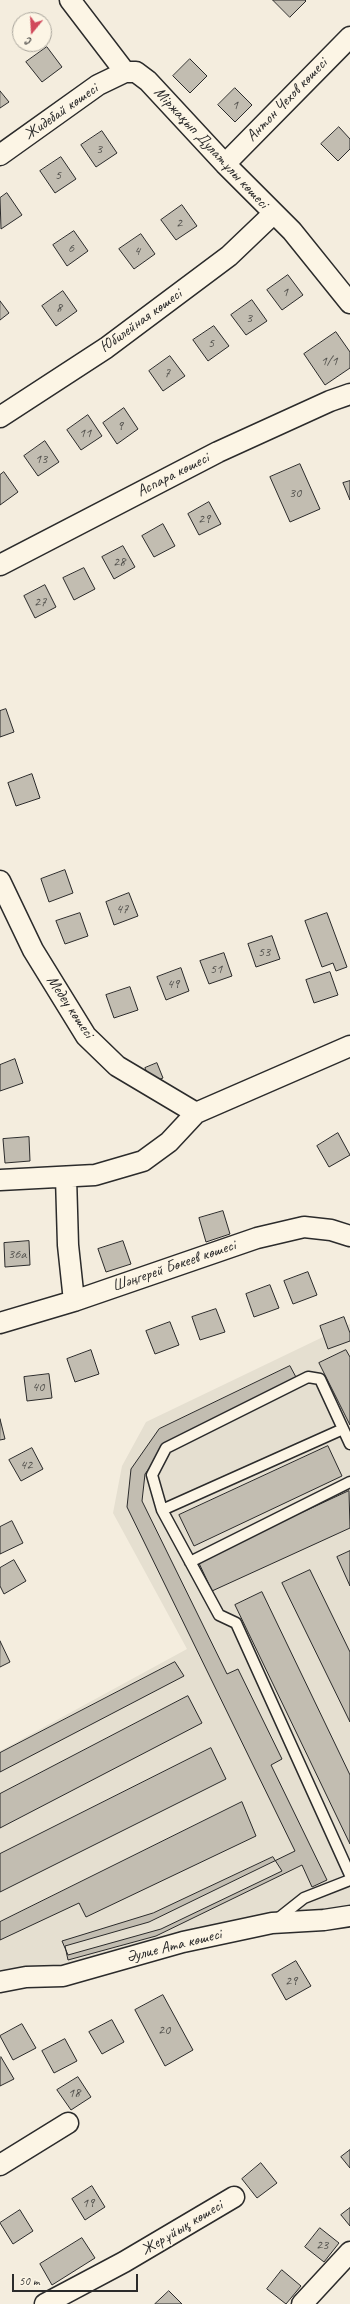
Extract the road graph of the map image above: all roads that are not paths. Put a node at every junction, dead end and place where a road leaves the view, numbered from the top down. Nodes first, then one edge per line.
1 (70, 0) edge
2 (350, 37) edge
3 (125, 72) junction
4 (0, 155) edge
5 (225, 164) junction
6 (273, 214) junction
7 (350, 303) edge
8 (350, 394) edge
9 (0, 417) edge
10 (0, 565) edge
11 (0, 881) edge
12 (350, 1046) edge
13 (196, 1113) junction
14 (66, 1177) junction
15 (0, 1180) edge
16 (350, 1236) edge
17 (74, 1301) junction
18 (0, 1323) edge
19 (343, 1430) junction
20 (350, 1444) edge
21 (350, 1482) edge
22 (162, 1510) junction
23 (190, 1562) junction
24 (350, 1875) edge
25 (350, 1880) edge
26 (350, 1916) edge
27 (272, 1923) junction
28 (0, 1982) edge
29 (68, 2123) dead end
30 (0, 2165) edge
31 (234, 2197) dead end
32 (350, 2252) edge
33 (45, 2304) edge
34 (302, 2304) edge

1 - 3 street
2 - 5 street, Антон Чехов көшесі
3 - 4 street, Жидебай көшесі
3 - 5 street, Міржақып Дулатұлы көшесі
5 - 6 street, Міржақып Дулатұлы көшесі
6 - 7 street, Міржақып Дулатұлы көшесі
6 - 9 street, Юбилейная көшесі
8 - 10 street, Аспара көшесі
11 - 13 street, Медеу көшесі
12 - 13 street
13 - 14 street
14 - 15 street
14 - 17 street
16 - 17 street, Шәңгерей Бөкеев көшесі
17 - 18 street, Шәңгерей Бөкеев көшесі
19 - 20 lane
19 - 22 lane
19 - 22 lane
21 - 23 lane
22 - 23 lane
23 - 24 lane
25 - 27 lane
26 - 27 street, Әулие Ата көшесі
27 - 28 street, Әулие Ата көшесі
29 - 30 street
31 - 33 street, Жерұйық көшесі
32 - 34 street

